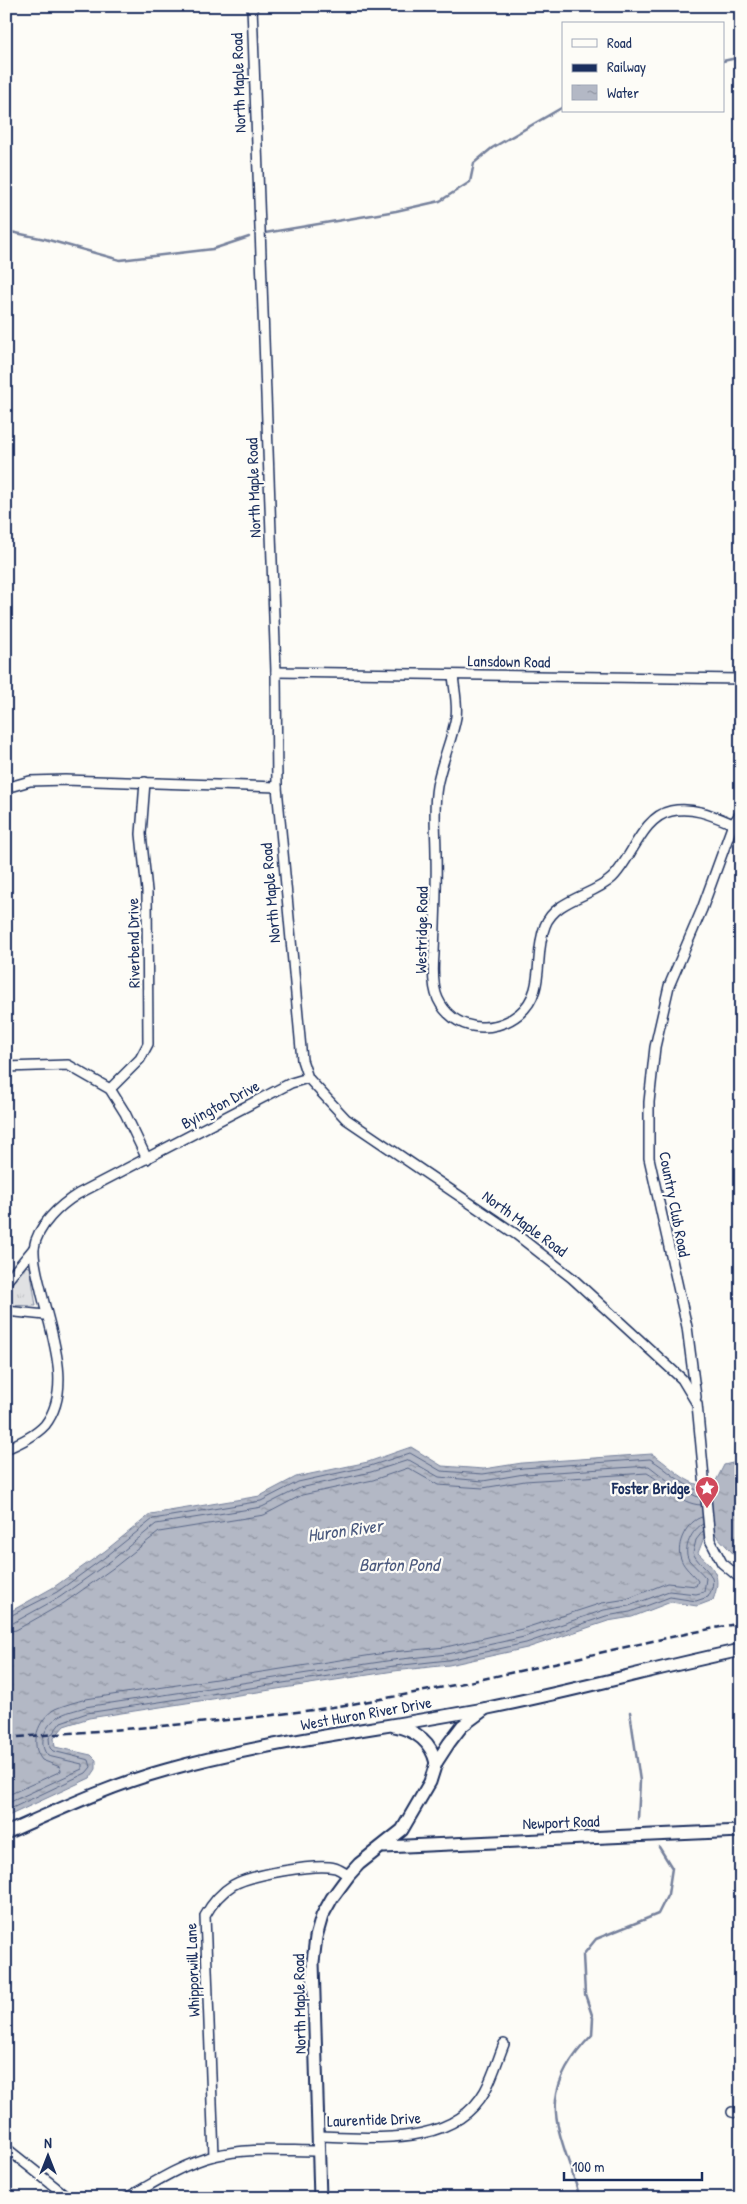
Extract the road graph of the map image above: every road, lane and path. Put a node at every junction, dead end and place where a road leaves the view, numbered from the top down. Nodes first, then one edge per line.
1 (252, 6) edge
2 (276, 672) junction
3 (453, 675) junction
4 (741, 679) edge
5 (145, 782) junction
6 (277, 787) junction
7 (6, 788) edge
8 (741, 813) edge
9 (733, 824) junction
10 (6, 1067) edge
11 (308, 1078) junction
12 (110, 1089) junction
13 (147, 1159) junction
14 (34, 1248) junction
15 (6, 1282) edge
16 (6, 1311) edge
17 (45, 1314) junction
18 (697, 1404) junction
19 (6, 1449) edge
20 (741, 1579) edge
21 (741, 1650) edge
22 (486, 1708) junction
23 (386, 1724) junction
24 (436, 1763) junction
25 (741, 1831) edge
26 (6, 1833) edge
27 (384, 1847) junction
28 (349, 1875) junction
29 (504, 2044) dead end
30 (319, 2136) junction
31 (6, 2148) edge
32 (318, 2151) junction
33 (214, 2156) junction
34 (68, 2198) edge
35 (127, 2198) edge
36 (320, 2198) edge

1 - 2 street, North Maple Road
2 - 3 street, Lansdown Road
2 - 6 street, North Maple Road
3 - 4 street, Lansdown Road
3 - 9 street, Westridge Road
5 - 6 street
5 - 7 street
5 - 12 street, Riverbend Drive
6 - 11 street, North Maple Road
8 - 9 street, Country Club Road
9 - 18 street, Country Club Road
10 - 12 street
11 - 13 street, Byington Drive
11 - 18 street, North Maple Road
12 - 13 street
13 - 14 street, Byington Drive
14 - 15 street, Byington Drive
14 - 17 street
16 - 17 street
17 - 19 street
18 - 20 street, North Maple Road
21 - 22 street, West Huron River Drive
22 - 23 street, West Huron River Drive
22 - 24 street, North Maple Road
23 - 24 street
23 - 26 street, West Huron River Drive
24 - 27 street, North Maple Road
25 - 27 street, Newport Road
27 - 28 street, North Maple Road
28 - 30 street, North Maple Road
28 - 33 street, Whipporwill Lane
29 - 30 street, Laurentide Drive
30 - 32 street, North Maple Road
31 - 34 street
32 - 33 street, Laurentide Drive
32 - 36 street, North Maple Road
33 - 35 street, Laurentide Drive

